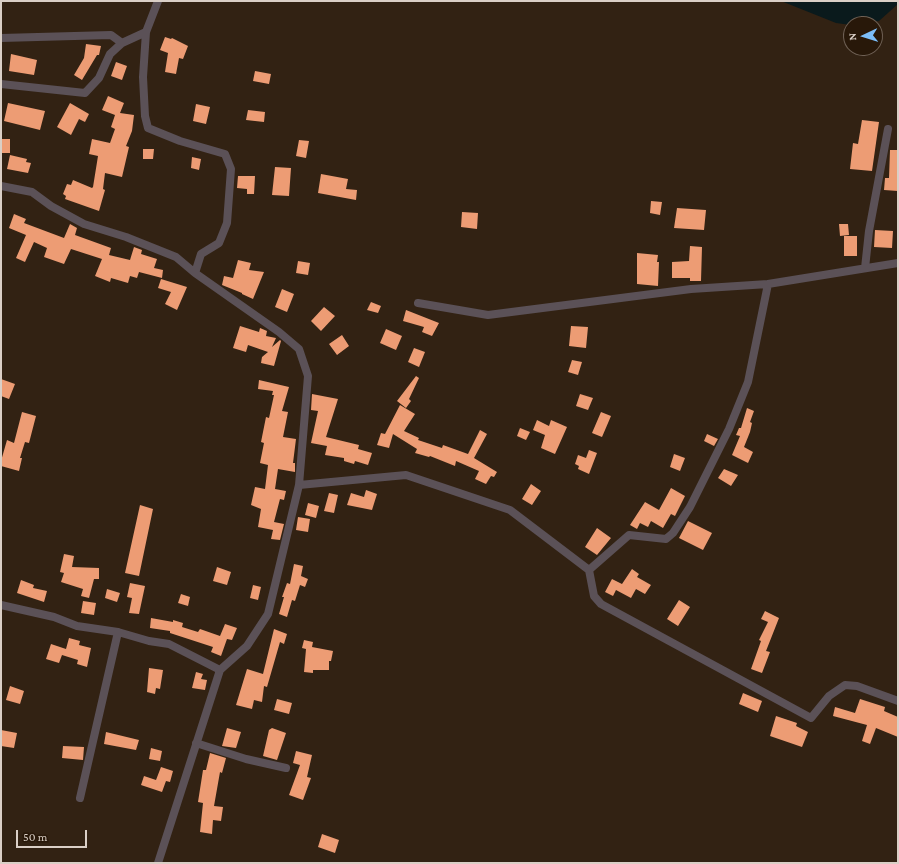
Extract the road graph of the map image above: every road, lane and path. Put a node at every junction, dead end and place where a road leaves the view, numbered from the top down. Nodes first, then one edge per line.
1 (158, 1) edge
2 (146, 32) junction
3 (1, 38) edge
4 (122, 43) junction
5 (1, 84) edge
6 (888, 129) dead end
7 (1, 186) edge
8 (898, 263) edge
9 (865, 268) junction
10 (195, 273) junction
11 (768, 284) junction
12 (418, 303) dead end
13 (299, 485) junction
14 (588, 570) junction
15 (1, 604) edge
16 (118, 632) junction
17 (220, 670) junction
18 (898, 701) edge
19 (196, 743) junction
20 (286, 768) dead end
21 (80, 798) dead end
22 (158, 863) edge

1 - 2 street
2 - 4 street
2 - 10 street
3 - 4 street
4 - 5 street
6 - 9 street
7 - 10 street
8 - 9 street
9 - 11 street
10 - 13 street
11 - 12 street
11 - 14 street
13 - 14 street
13 - 17 street
14 - 18 street
15 - 16 street
16 - 17 street
16 - 21 street
17 - 19 street
19 - 20 street
19 - 22 street

